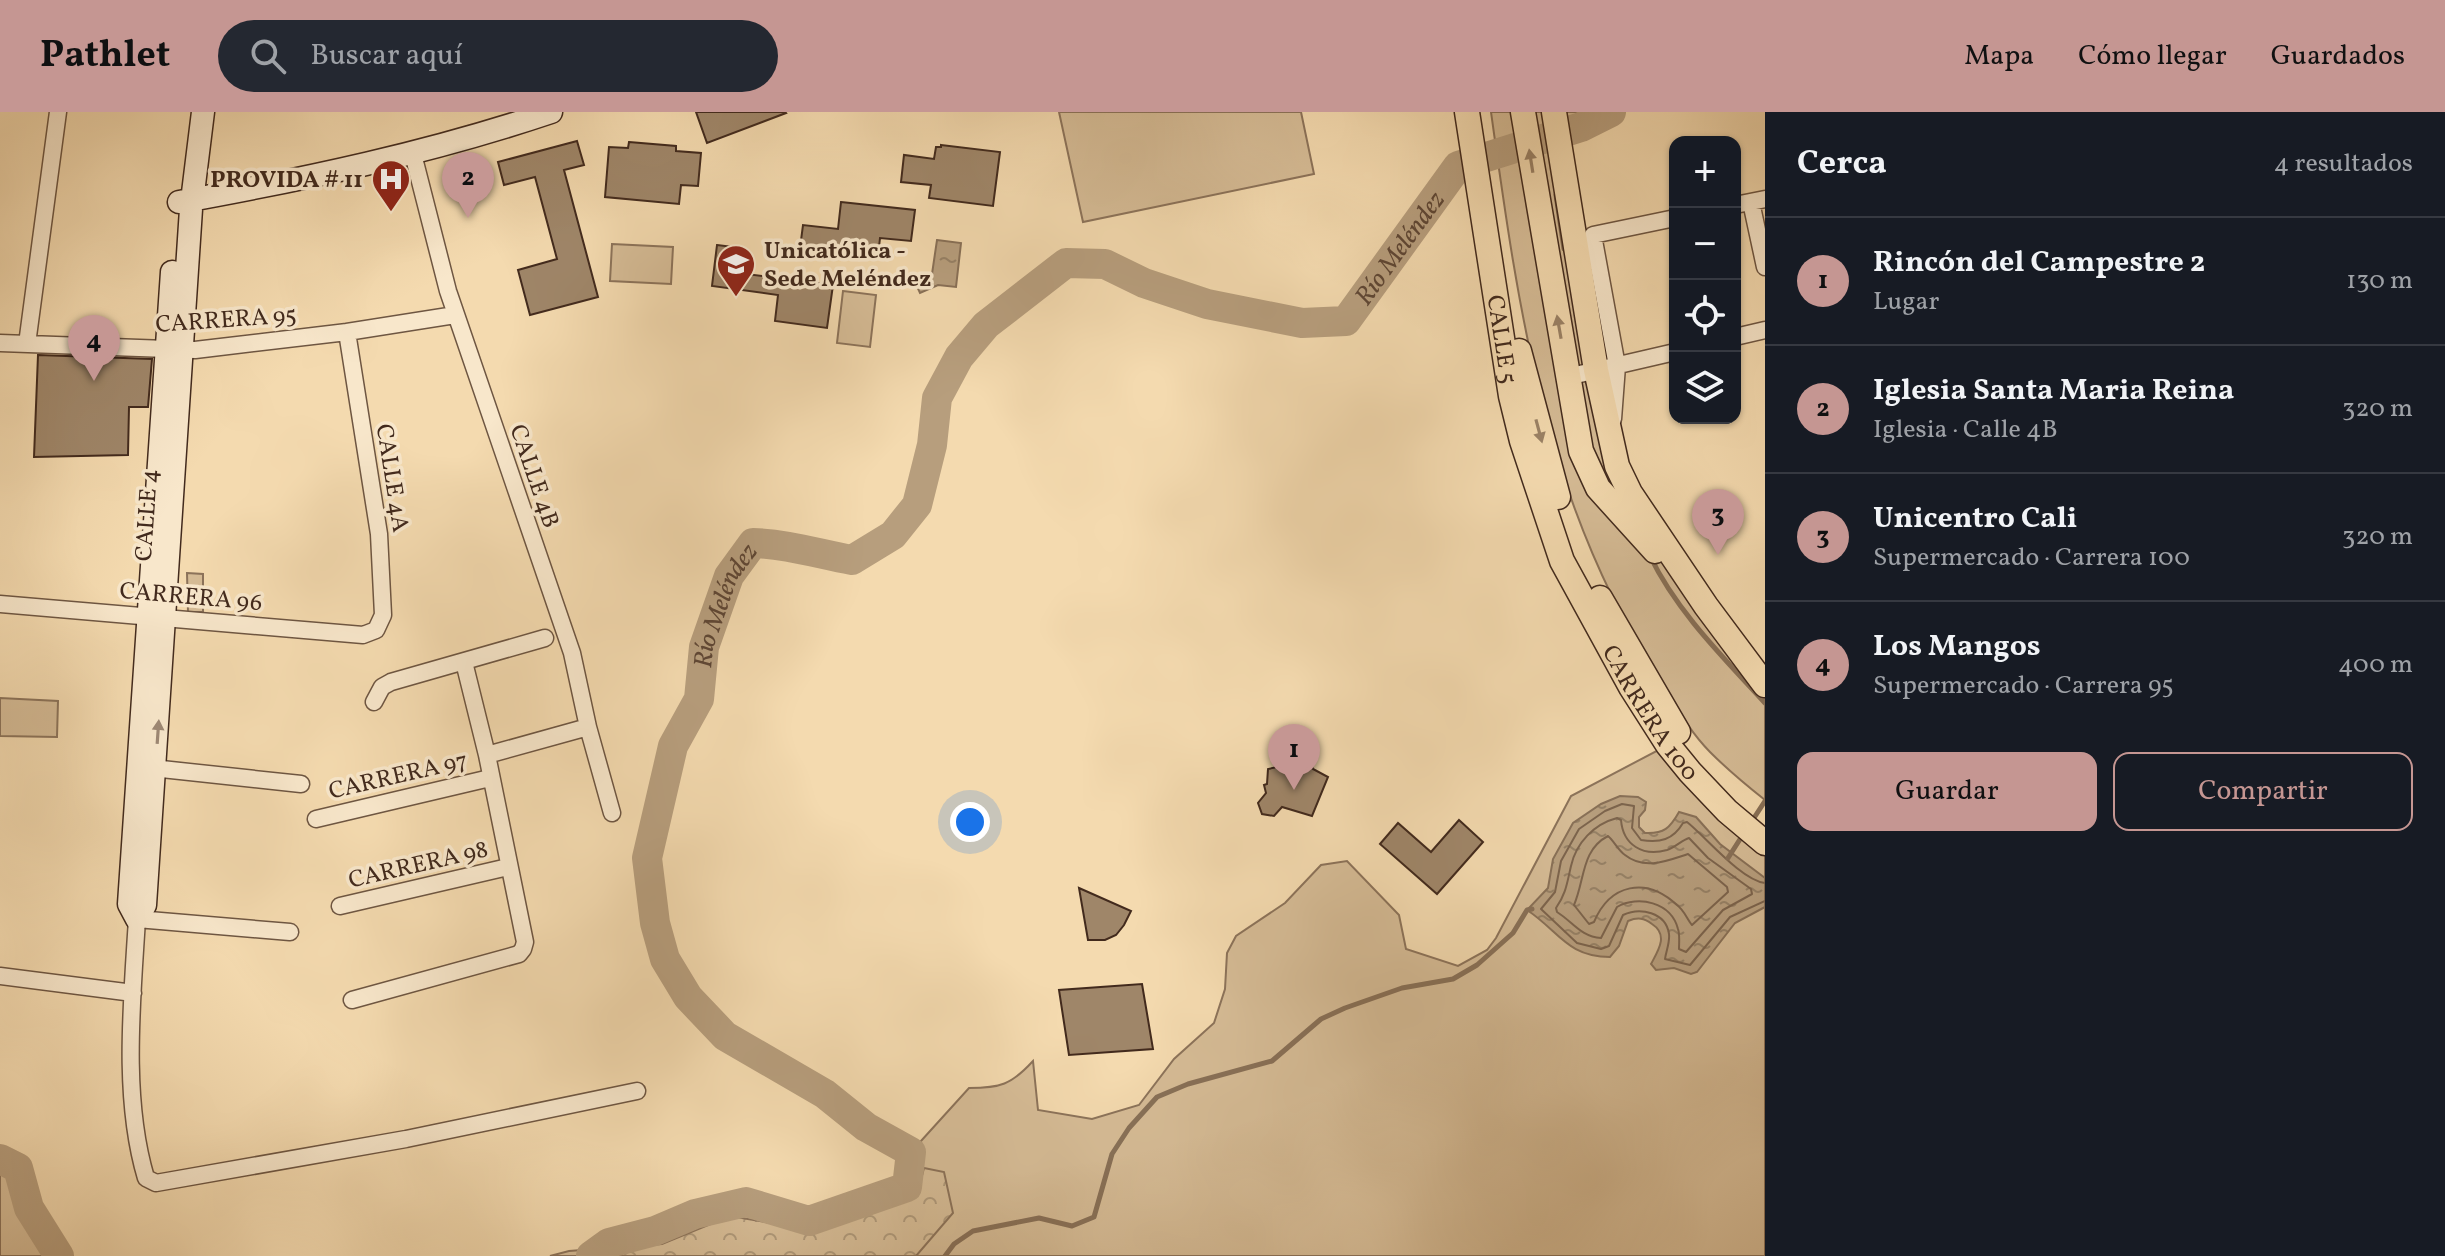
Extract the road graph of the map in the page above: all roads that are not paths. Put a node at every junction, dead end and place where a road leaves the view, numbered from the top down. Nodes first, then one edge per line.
1 (58, 112) edge
2 (189, 112) edge
3 (203, 112) edge
4 (551, 112) edge
5 (1467, 112) edge
6 (1482, 112) edge
7 (1523, 112) edge
8 (1554, 112) edge
9 (501, 120) edge
10 (413, 154) junction
11 (184, 201) junction
12 (1750, 202) edge
13 (1489, 219) junction
14 (1669, 219) edge
15 (1765, 267) edge
16 (455, 315) junction
17 (1765, 330) edge
18 (347, 332) junction
19 (1741, 336) edge
20 (0, 343) edge
21 (27, 344) junction
22 (175, 350) junction
23 (1669, 353) edge
24 (1606, 368) junction
25 (1567, 377) junction
26 (1562, 561) joint
27 (0, 604) edge
28 (1706, 606) junction
29 (156, 617) junction
30 (376, 630) joint
31 (545, 638) dead end
32 (464, 662) junction
33 (1765, 685) edge
34 (374, 702) dead end
35 (588, 727) junction
36 (487, 755) junction
37 (147, 767) junction
38 (490, 778) junction
39 (301, 784) dead end
40 (612, 813) dead end
41 (316, 819) dead end
42 (1765, 823) edge
43 (1765, 843) edge
44 (508, 867) junction
45 (340, 906) dead end
46 (137, 919) junction
47 (290, 932) dead end
48 (0, 976) edge
49 (133, 993) junction
50 (352, 1000) dead end
51 (637, 1091) dead end

1 - 21 street
2 - 11 street, CALLE 4
3 - 11 street, CALLE 4
4 - 9 street
5 - 13 main road, CALLE 5
6 - 13 main road
25 -> 7 main road
8 - 24 main road
9 - 10 street
10 - 11 street
10 - 16 street, CALLE 4B
11 - 22 street, CALLE 4
12 - 15 street
13 - 26 main road, CALLE 5
13 -> 42 main road
14 - 24 street
16 - 18 street, CARRERA 95
16 - 35 street, CALLE 4B
17 - 19 street
18 - 22 street, CARRERA 95
18 - 30 street, CALLE 4A
20 - 21 street, CARRERA 95
21 - 22 street, CARRERA 95
22 - 29 street, CALLE 4
23 - 24 street
24 - 25 street
24 - 28 main road
25 - 28 main road
26 - 43 main road, CARRERA 100
27 - 29 street, CARRERA 96
28 - 33 main road
29 - 30 street, CARRERA 96
29 - 37 street, CALLE 4
31 - 32 street
32 - 34 street
32 - 36 street
35 - 36 street
35 - 40 street, CALLE 4B
36 - 38 street
37 - 39 street, CARRERA 97
37 - 46 street, CALLE 4
38 - 41 street, CARRERA 97
38 - 44 street
44 - 45 street, CARRERA 98
44 - 50 street
46 - 47 street
46 - 49 street, CALLE 4
48 - 49 street
49 - 51 street, CALLE 4

